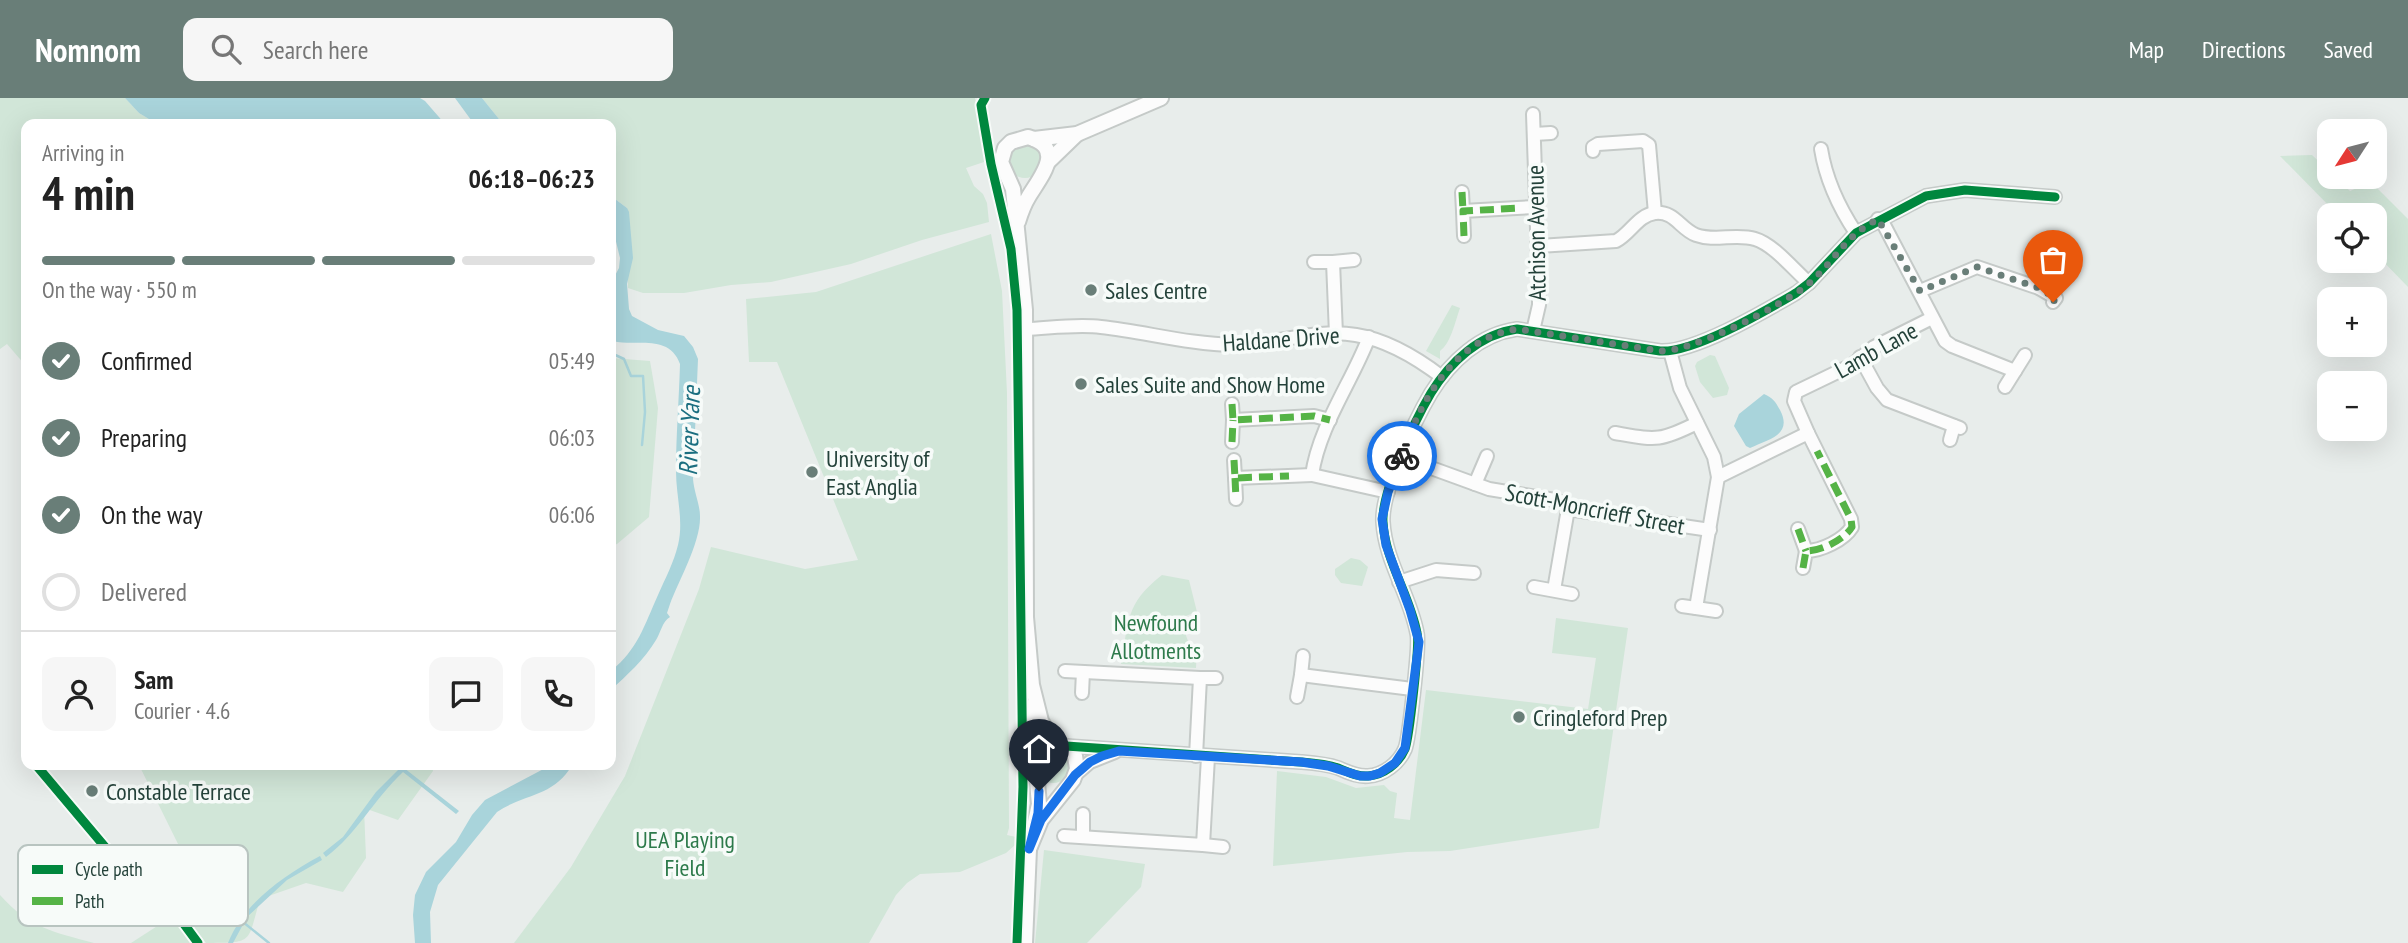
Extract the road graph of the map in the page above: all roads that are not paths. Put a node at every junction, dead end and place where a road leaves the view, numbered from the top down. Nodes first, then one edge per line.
1 (1161, 98) edge
2 (1533, 114) dead end
3 (1551, 133) dead end
4 (1077, 134) junction
5 (1534, 134) junction
6 (1034, 139) junction
7 (1821, 149) dead end
8 (1593, 151) dead end
9 (1048, 162) junction
10 (1007, 176) junction
11 (1040, 180) junction
12 (1462, 192) dead end
13 (2055, 197) dead end
14 (1535, 207) junction
15 (1463, 211) junction
16 (1655, 213) junction
17 (1878, 219) junction
18 (1018, 222) junction
19 (1856, 233) junction
20 (1464, 236) dead end
21 (1538, 246) junction
22 (1354, 260) dead end
23 (1314, 262) dead end
24 (1333, 262) junction
25 (2047, 273) dead end
26 (1809, 284) junction
27 (2039, 288) junction
28 (1920, 291) junction
29 (2057, 300) dead end
30 (1932, 318) junction
31 (1026, 329) junction
32 (1534, 331) junction
33 (1336, 334) junction
34 (1369, 337) junction
35 (1670, 351) junction
36 (2025, 355) dead end
37 (1860, 357) junction
38 (2015, 371) junction
39 (1442, 377) junction
40 (2005, 387) dead end
41 (1233, 404) dead end
42 (1233, 420) junction
43 (1330, 420) junction
44 (1697, 423) junction
45 (1615, 433) dead end
46 (1808, 433) junction
47 (1950, 440) dead end
48 (1232, 442) dead end
49 (1487, 456) dead end
50 (1401, 457) junction
51 (1234, 460) dead end
52 (1312, 475) junction
53 (1718, 477) junction
54 (1235, 478) junction
55 (1475, 484) junction
56 (1388, 492) junction
57 (1236, 499) dead end
58 (1568, 509) junction
59 (1798, 529) dead end
60 (1710, 530) junction
61 (1806, 551) junction
62 (1803, 568) dead end
63 (1474, 573) dead end
64 (1399, 582) junction
65 (1534, 587) dead end
66 (1554, 590) junction
67 (1573, 594) dead end
68 (1682, 606) dead end
69 (1696, 608) junction
70 (1716, 611) dead end
71 (1303, 656) dead end
72 (1065, 671) dead end
73 (1083, 672) junction
74 (1301, 675) junction
75 (1200, 678) junction
76 (1216, 678) dead end
77 (1032, 685) junction
78 (1412, 689) junction
79 (1082, 694) dead end
80 (1297, 696) dead end
81 (1062, 745) junction
82 (1119, 751) junction
83 (1034, 753) junction
84 (1202, 756) junction
85 (1072, 779) junction
86 (1037, 782) junction
87 (1083, 814) dead end
88 (1064, 836) dead end
89 (1083, 836) junction
90 (1203, 845) junction
91 (1223, 847) dead end
92 (1029, 849) junction
93 (1025, 943) edge

1 - 4 street
2 - 5 street, Atchison Avenue
3 - 5 street, Atchison Avenue
4 - 6 street
4 - 9 street
5 - 14 street, Atchison Avenue
6 - 9 street
6 - 10 street
7 - 19 street
8 - 16 street
9 - 11 street
10 - 11 street
10 - 18 street
11 - 18 street
12 - 15 street
13 - 17 street
14 - 15 street
14 - 21 street, Atchison Avenue
15 - 20 street
16 - 21 street
16 - 26 street
17 - 19 street
17 - 28 street, Lamb Lane
18 - 31 street
19 - 26 street
21 - 32 street, Atchison Avenue
22 - 24 street
23 - 24 street
24 - 33 street
25 - 27 street
26 - 35 street
27 - 28 street
27 - 29 street
28 - 30 street, Lamb Lane
30 - 37 street, Lamb Lane
30 - 38 street
31 - 33 street, Haldane Drive
31 - 77 street
32 - 35 street
32 - 39 street
33 - 34 street, Haldane Drive
34 - 39 street, Haldane Drive
34 - 43 street
35 - 44 street
36 - 38 street
37 - 46 street, Lamb Lane
37 - 47 street
38 - 40 street
39 - 50 street
41 - 42 street
42 - 43 street
42 - 48 street
43 - 52 street
44 - 45 street
44 - 53 street
46 - 53 street
46 - 61 street, Lamb Lane
49 - 55 street
50 - 55 street, Scott-Moncrieff Street
50 - 56 street
51 - 54 street
52 - 54 street
52 - 56 street
53 - 60 street
54 - 57 street
55 - 58 street, Scott-Moncrieff Street
56 - 64 street
58 - 60 street, Scott-Moncrieff Street
58 - 66 street
59 - 61 street
60 - 69 street
61 - 62 street
63 - 64 street
64 - 78 street
65 - 66 street
66 - 67 street
68 - 69 street
69 - 70 street
71 - 74 street
72 - 73 street
73 - 75 street
73 - 79 street
74 - 78 street
74 - 80 street
75 - 76 street
75 - 84 street
77 - 81 street
77 - 83 street
78 - 84 street
81 - 82 street
81 - 83 street
81 - 85 street
82 - 84 street
82 - 85 street
83 - 86 street
84 - 90 street
85 - 86 street
85 - 92 street
86 - 92 street
87 - 89 street
88 - 89 street
89 - 90 street
90 - 91 street
92 - 93 street

